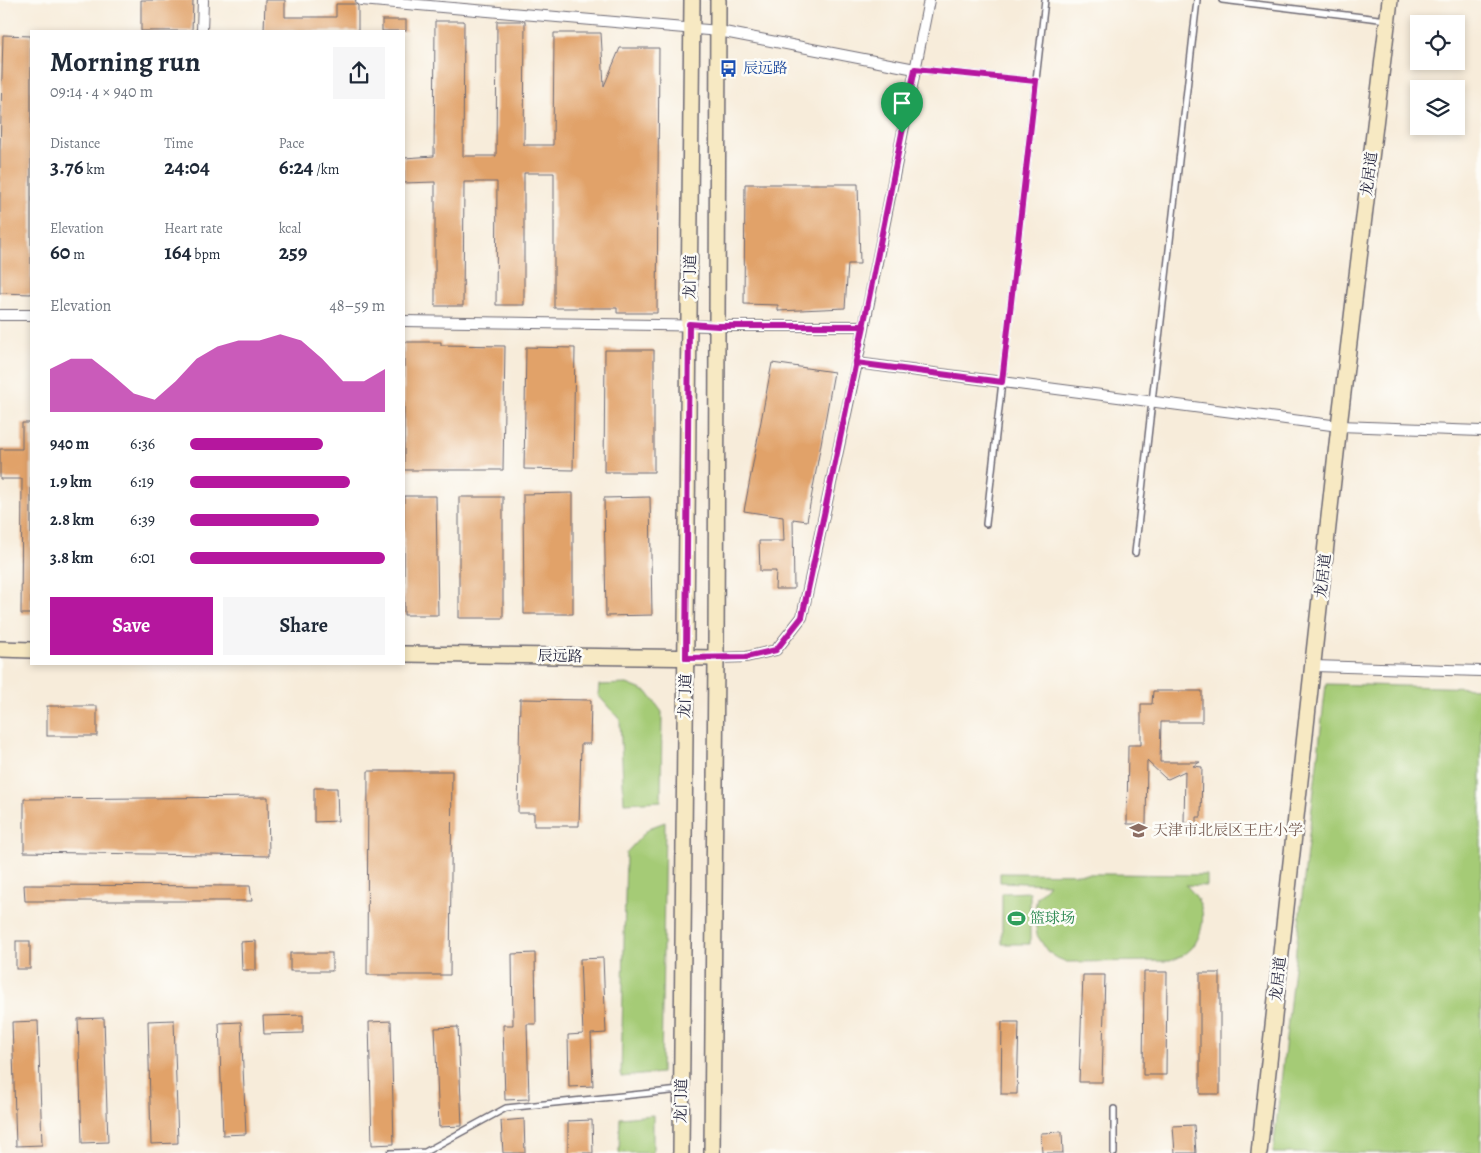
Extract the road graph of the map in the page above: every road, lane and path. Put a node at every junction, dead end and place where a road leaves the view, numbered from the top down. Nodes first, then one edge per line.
1 (203, 0) edge
2 (361, 0) edge
3 (692, 0) edge
4 (718, 0) edge
5 (929, 0) edge
6 (1045, 0) edge
7 (1197, 0) edge
8 (1222, 0) edge
9 (1390, 0) edge
10 (1387, 20) junction
11 (692, 29) junction
12 (202, 30) edge
13 (719, 31) junction
14 (915, 69) junction
15 (1036, 81) junction
16 (0, 315) edge
17 (30, 316) edge
18 (405, 321) edge
19 (689, 324) junction
20 (718, 326) junction
21 (864, 326) junction
22 (856, 363) junction
23 (1002, 382) junction
24 (1153, 402) junction
25 (1339, 426) junction
26 (1481, 431) edge
27 (986, 524) dead end
28 (1135, 553) dead end
29 (0, 649) edge
30 (30, 650) edge
31 (405, 654) edge
32 (686, 658) junction
33 (716, 658) junction
34 (1313, 666) junction
35 (1481, 672) edge
36 (681, 1090) junction
37 (1114, 1109) dead end
38 (390, 1153) edge
39 (681, 1153) edge
40 (712, 1153) edge
41 (1114, 1153) edge
42 (1259, 1153) edge

1 - 12 street
2 - 11 street
3 - 11 main road, 龙门道
4 - 13 main road, 龙门道
5 - 14 street
6 - 15 lane
7 - 24 lane
8 - 10 lane
9 - 10 main road, 龙居道
10 - 25 main road, 龙居道
11 - 13 street
11 - 19 main road, 龙门道
13 - 14 street
13 - 20 main road, 龙门道
14 - 15 lane
14 - 21 street
15 - 23 lane
16 - 17 street
18 - 19 street
19 - 20 street
19 - 32 main road, 龙门道
20 - 21 street
20 - 33 main road, 龙门道
21 - 22 street
22 - 23 street
22 - 33 street
23 - 24 street
23 - 27 lane
24 - 25 street
24 - 28 lane
25 - 26 street
25 - 34 main road, 龙居道
29 - 30 main road
31 - 32 main road, 辰远路
32 - 33 main road, 辰远路
32 - 36 main road, 龙门道
33 - 40 main road, 龙门道
34 - 35 street
34 - 42 main road, 龙居道
36 - 38 lane
36 - 39 main road, 龙门道
37 - 41 lane

